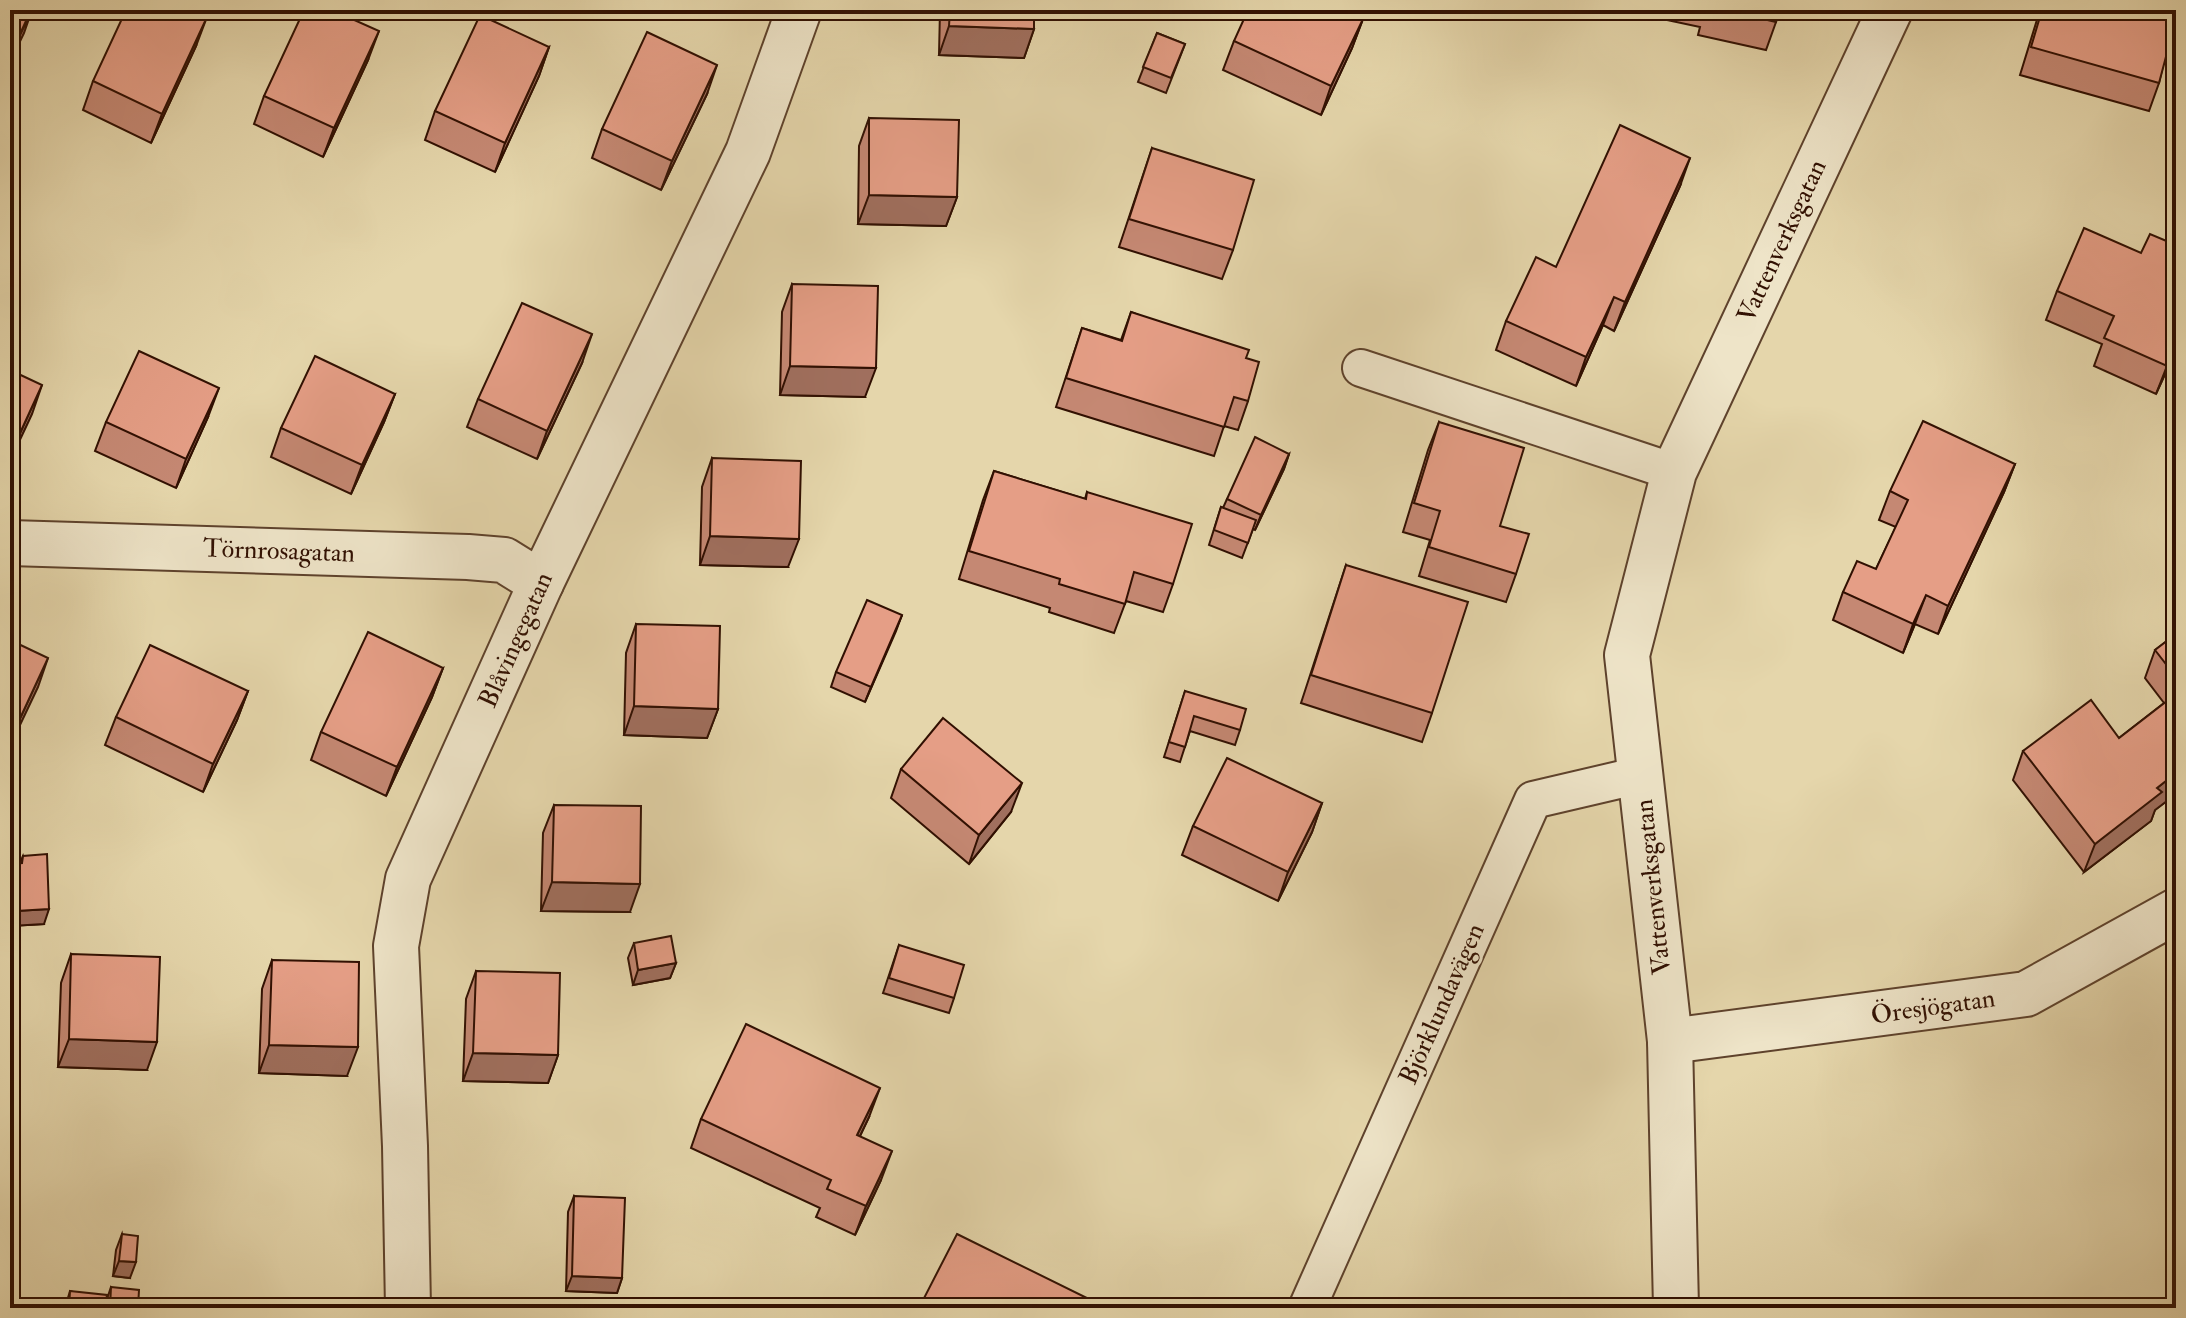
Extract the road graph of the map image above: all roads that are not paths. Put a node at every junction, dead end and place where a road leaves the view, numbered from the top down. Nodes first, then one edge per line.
1 (799, 10) edge
2 (1890, 10) edge
3 (1361, 368) dead end
4 (1674, 472) junction
5 (10, 543) edge
6 (541, 583) junction
7 (1640, 775) junction
8 (2176, 911) edge
9 (1670, 1041) junction
10 (408, 1308) edge
11 (1307, 1308) edge
12 (1676, 1308) edge

1 - 6 street, Blåvingegatan
2 - 4 street, Vattenverksgatan
3 - 4 lane
4 - 7 street, Vattenverksgatan
5 - 6 street, Törnrosagatan
6 - 10 street, Blåvingegatan
7 - 9 street, Vattenverksgatan
7 - 11 lane, Björklundavägen
8 - 9 street, Öresjögatan
9 - 12 street, Vattenverksgatan

